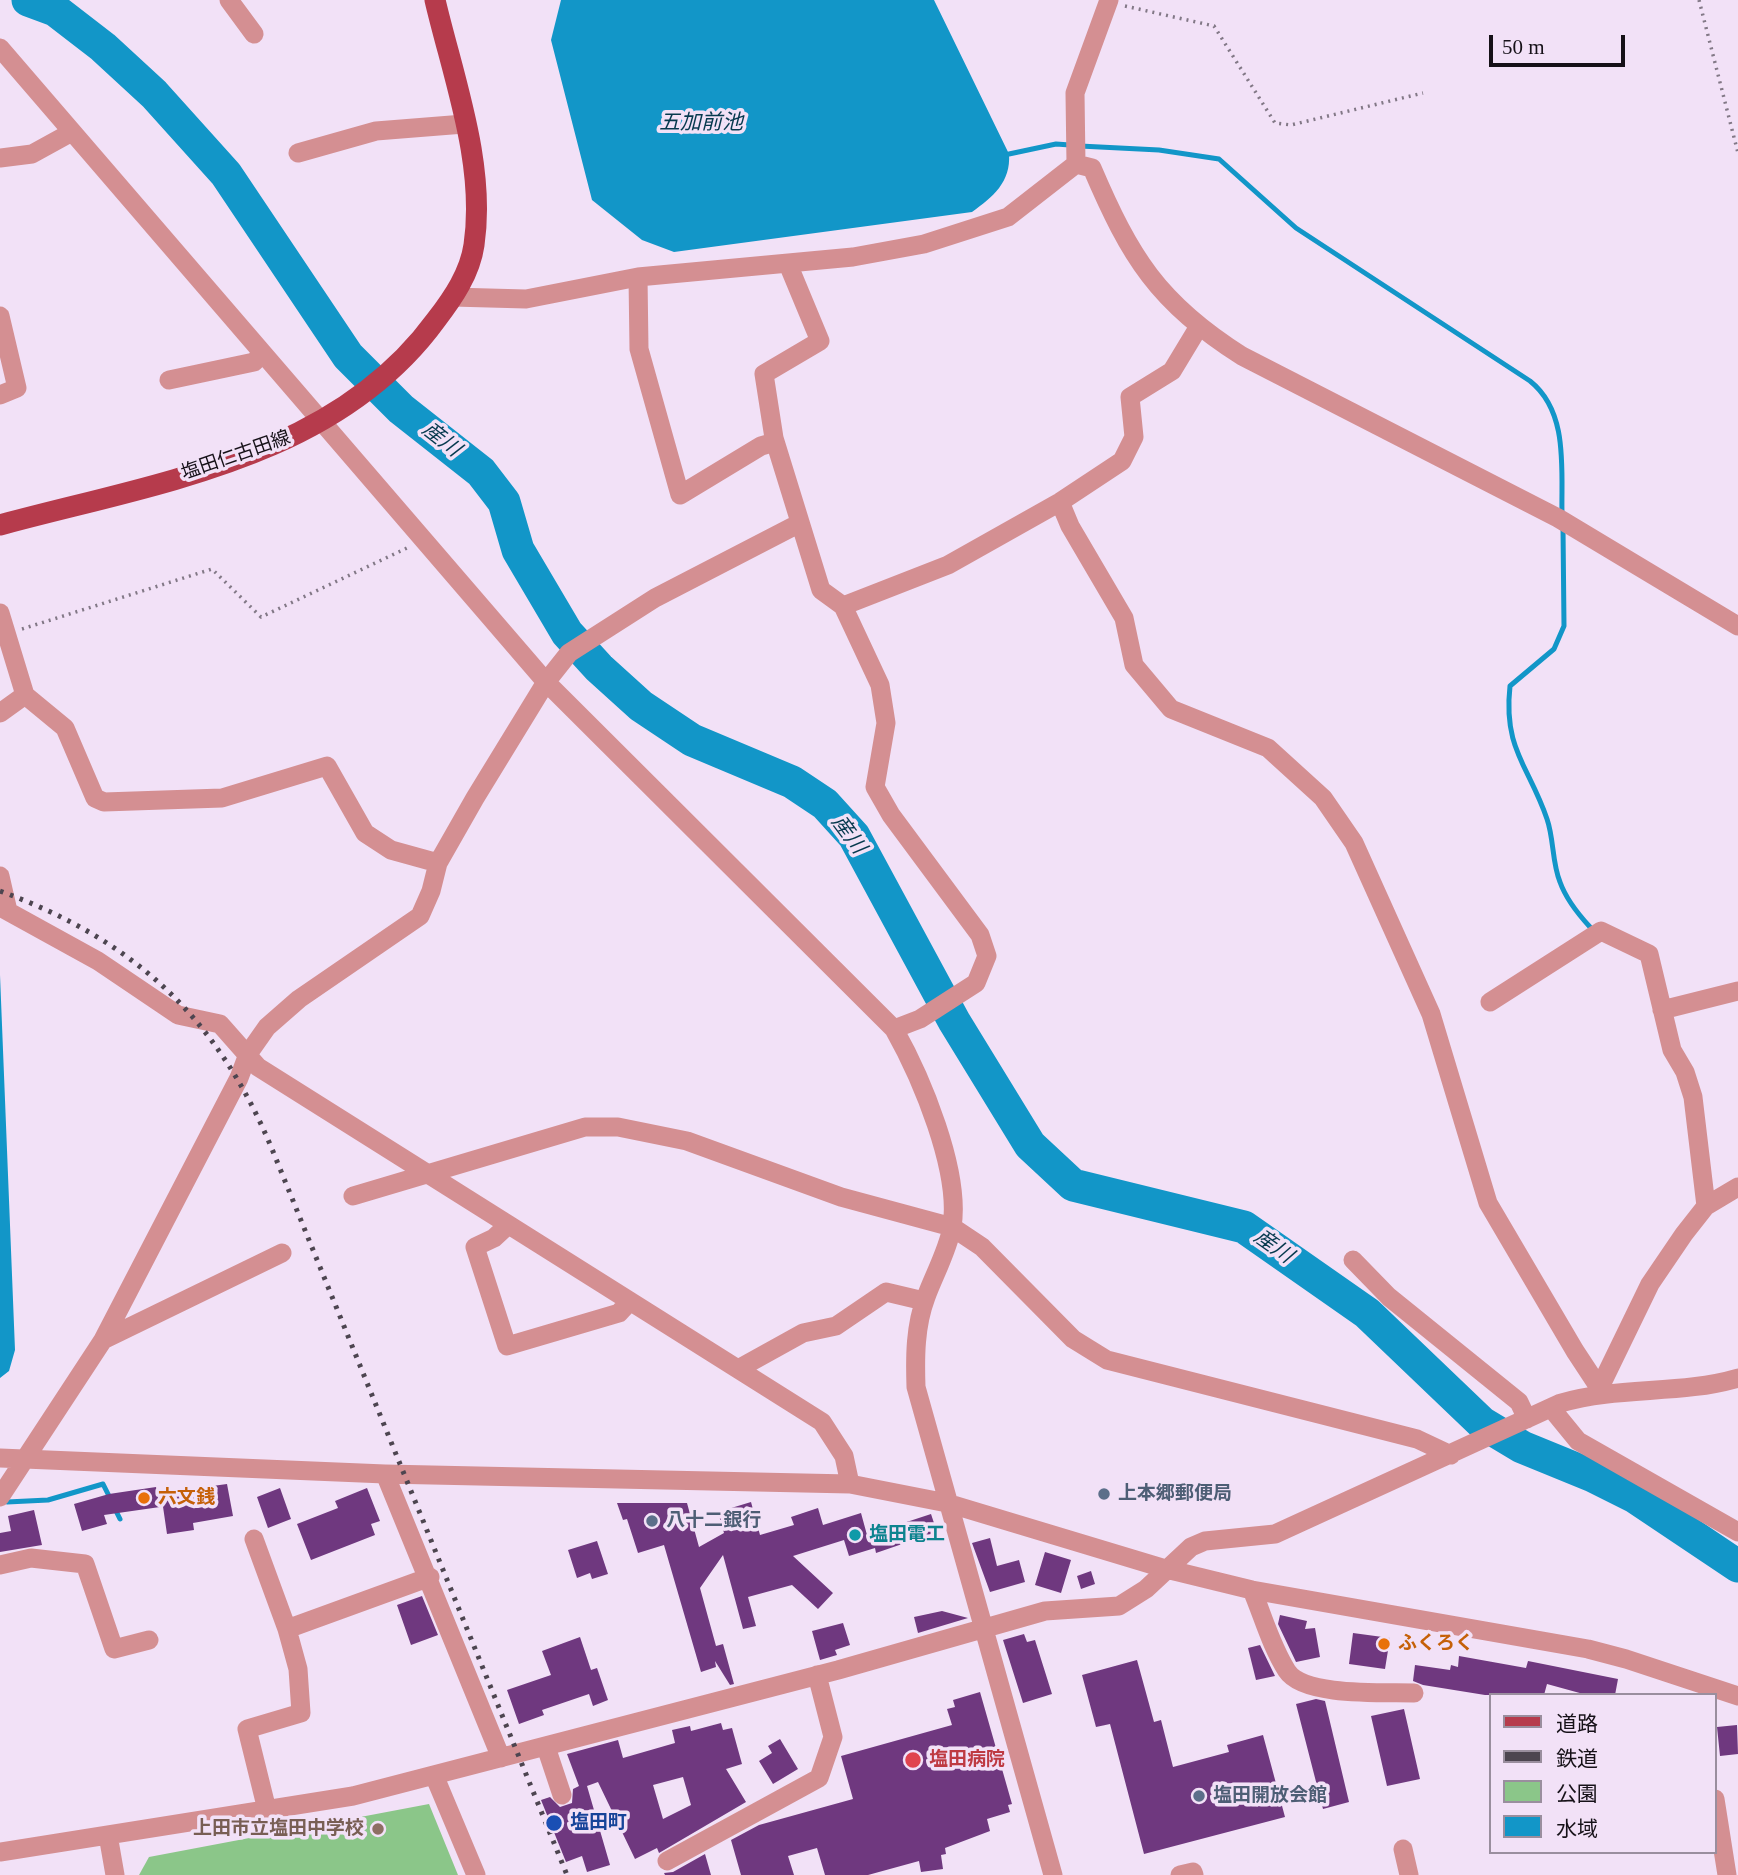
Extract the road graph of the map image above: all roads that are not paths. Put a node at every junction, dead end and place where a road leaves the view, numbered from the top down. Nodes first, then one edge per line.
1 (229, 0) edge
2 (435, 0) edge
3 (1113, 2) edge
4 (254, 34) dead end
5 (0, 48) edge
6 (464, 124) junction
7 (72, 132) junction
8 (298, 153) dead end
9 (0, 158) edge
10 (1076, 164) junction
11 (788, 264) junction
12 (638, 277) junction
13 (453, 298) junction
14 (0, 316) edge
15 (1198, 328) junction
16 (262, 355) junction
17 (169, 380) dead end
18 (0, 395) edge
19 (323, 421) junction
20 (775, 442) junction
21 (1060, 502) junction
22 (800, 523) junction
23 (0, 525) edge
24 (843, 606) junction
25 (0, 613) edge
26 (1738, 626) edge
27 (546, 682) junction
28 (25, 695) junction
29 (0, 713) edge
30 (438, 863) junction
31 (0, 876) edge
32 (4, 909) edge
33 (1738, 991) edge
34 (1490, 1002) dead end
35 (1662, 1010) junction
36 (894, 1029) junction
37 (248, 1054) junction
38 (426, 1174) junction
39 (1738, 1187) edge
40 (353, 1196) dead end
41 (1706, 1206) junction
42 (508, 1224) junction
43 (952, 1227) junction
44 (282, 1253) dead end
45 (1353, 1260) dead end
46 (630, 1301) junction
47 (924, 1301) junction
48 (103, 1340) junction
49 (738, 1369) junction
50 (1738, 1378) edge
51 (1601, 1390) junction
52 (1550, 1408) junction
53 (1524, 1420) junction
54 (1457, 1452) junction
55 (0, 1458) edge
56 (24, 1459) junction
57 (385, 1474) junction
58 (850, 1484) junction
59 (0, 1497) edge
60 (947, 1503) junction
61 (1738, 1532) edge
62 (254, 1539) dead end
63 (0, 1565) edge
64 (1166, 1569) junction
65 (430, 1577) junction
66 (1252, 1590) junction
67 (287, 1629) junction
68 (983, 1629) junction
69 (149, 1640) dead end
70 (817, 1675) junction
71 (1705, 1690) edge
72 (1414, 1693) dead end
73 (1738, 1696) edge
74 (546, 1747) junction
75 (501, 1758) junction
76 (434, 1775) junction
77 (562, 1795) dead end
78 (267, 1810) junction
79 (1717, 1812) edge
80 (108, 1835) junction
81 (1403, 1849) dead end
82 (0, 1852) edge
83 (667, 1861) dead end
84 (115, 1875) edge
85 (476, 1875) edge
86 (1053, 1875) edge
87 (1180, 1875) edge
88 (1194, 1875) edge
89 (1409, 1875) edge
90 (1727, 1875) edge

1 - 4 street
2 - 6 main road, 塩田仁古田線
3 - 10 street
5 - 7 street
6 - 8 street
6 - 13 main road, 塩田仁古田線
7 - 9 street
7 - 16 street
10 - 11 street
10 - 15 street
11 - 12 street
11 - 20 street
12 - 13 street
12 - 20 street
13 - 19 main road, 塩田仁古田線
14 - 18 street
15 - 21 street
15 - 26 street
16 - 17 street
16 - 19 street
19 - 23 main road, 塩田仁古田線
19 - 27 street
20 - 22 street
21 - 24 street
21 - 51 street
22 - 24 street
22 - 27 street
24 - 36 street
25 - 28 street
27 - 30 street
27 - 36 street
28 - 29 street
28 - 30 street
30 - 37 street
31 - 32 street
32 - 37 street
33 - 35 street
34 - 35 street
35 - 41 street
36 - 43 street
37 - 38 street
37 - 48 street
38 - 40 street
38 - 42 street
38 - 43 street
39 - 41 street
41 - 51 street
42 - 46 street
42 - 46 street
43 - 47 street
43 - 54 street
44 - 48 street
45 - 53 street
46 - 49 street
47 - 49 street
47 - 60 street
48 - 56 street
49 - 58 street
50 - 51 street
51 - 52 street
52 - 53 street
52 - 61 street
53 - 54 street
54 - 64 street
55 - 56 street
56 - 57 street
56 - 59 street
57 - 58 street
57 - 65 street
58 - 60 street
60 - 64 street
60 - 68 street
62 - 67 street
63 - 69 street
64 - 66 street
64 - 68 street
65 - 67 street
65 - 75 street
66 - 71 street
66 - 72 street
67 - 78 street
68 - 70 street
68 - 86 street
70 - 74 street
70 - 83 street
71 - 73 street
74 - 75 street
74 - 77 street
75 - 76 street
76 - 78 street
76 - 85 street
78 - 80 street
79 - 90 street
80 - 82 street
80 - 84 street
81 - 89 street
87 - 88 street

